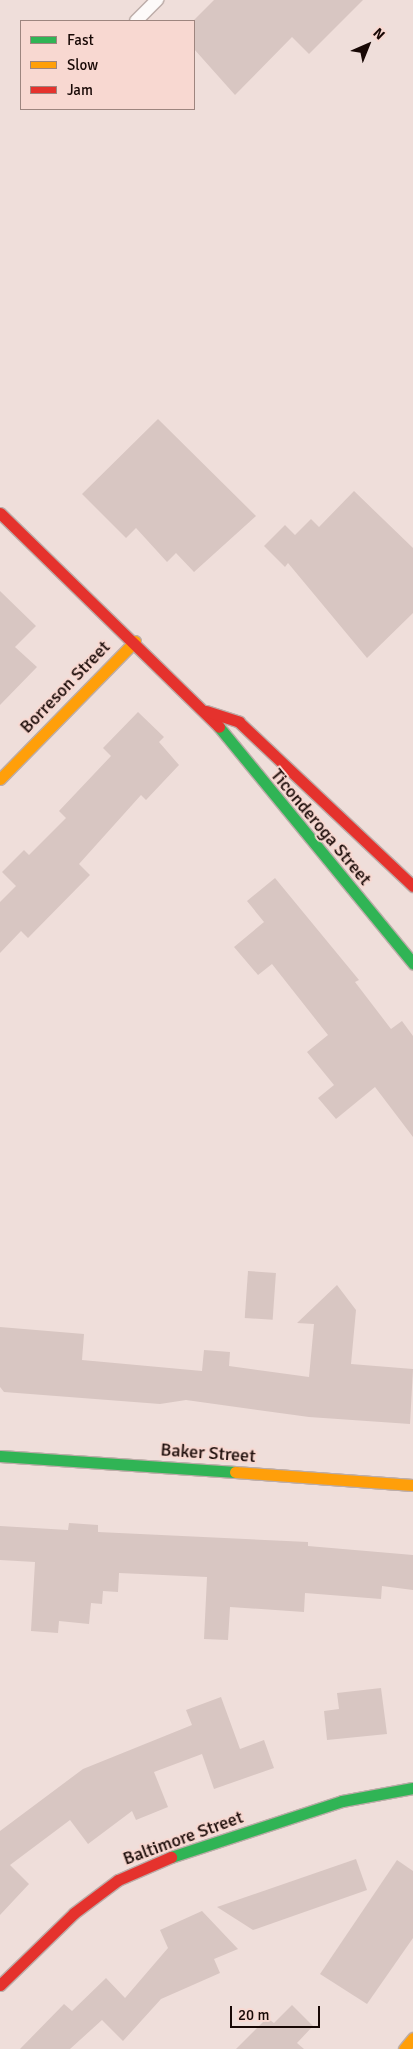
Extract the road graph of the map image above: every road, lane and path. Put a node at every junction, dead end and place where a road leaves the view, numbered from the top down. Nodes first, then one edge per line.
1 (157, 0) edge
2 (137, 20) edge
3 (0, 513) edge
4 (135, 641) junction
5 (206, 711) junction
6 (0, 778) edge
7 (413, 886) edge
8 (413, 963) edge
9 (0, 1456) edge
10 (413, 1486) edge
11 (413, 1788) edge
12 (0, 1985) edge
13 (413, 2038) edge
14 (404, 2049) edge

1 - 2 lane
3 - 4 street, Ticonderoga Street
4 - 5 street, Ticonderoga Street
4 - 6 street, Borreson Street
5 - 7 street, Ticonderoga Street
5 - 8 street, Ticonderoga Street
9 - 10 street, Baker Street
11 - 12 street, Baltimore Street
13 - 14 street

